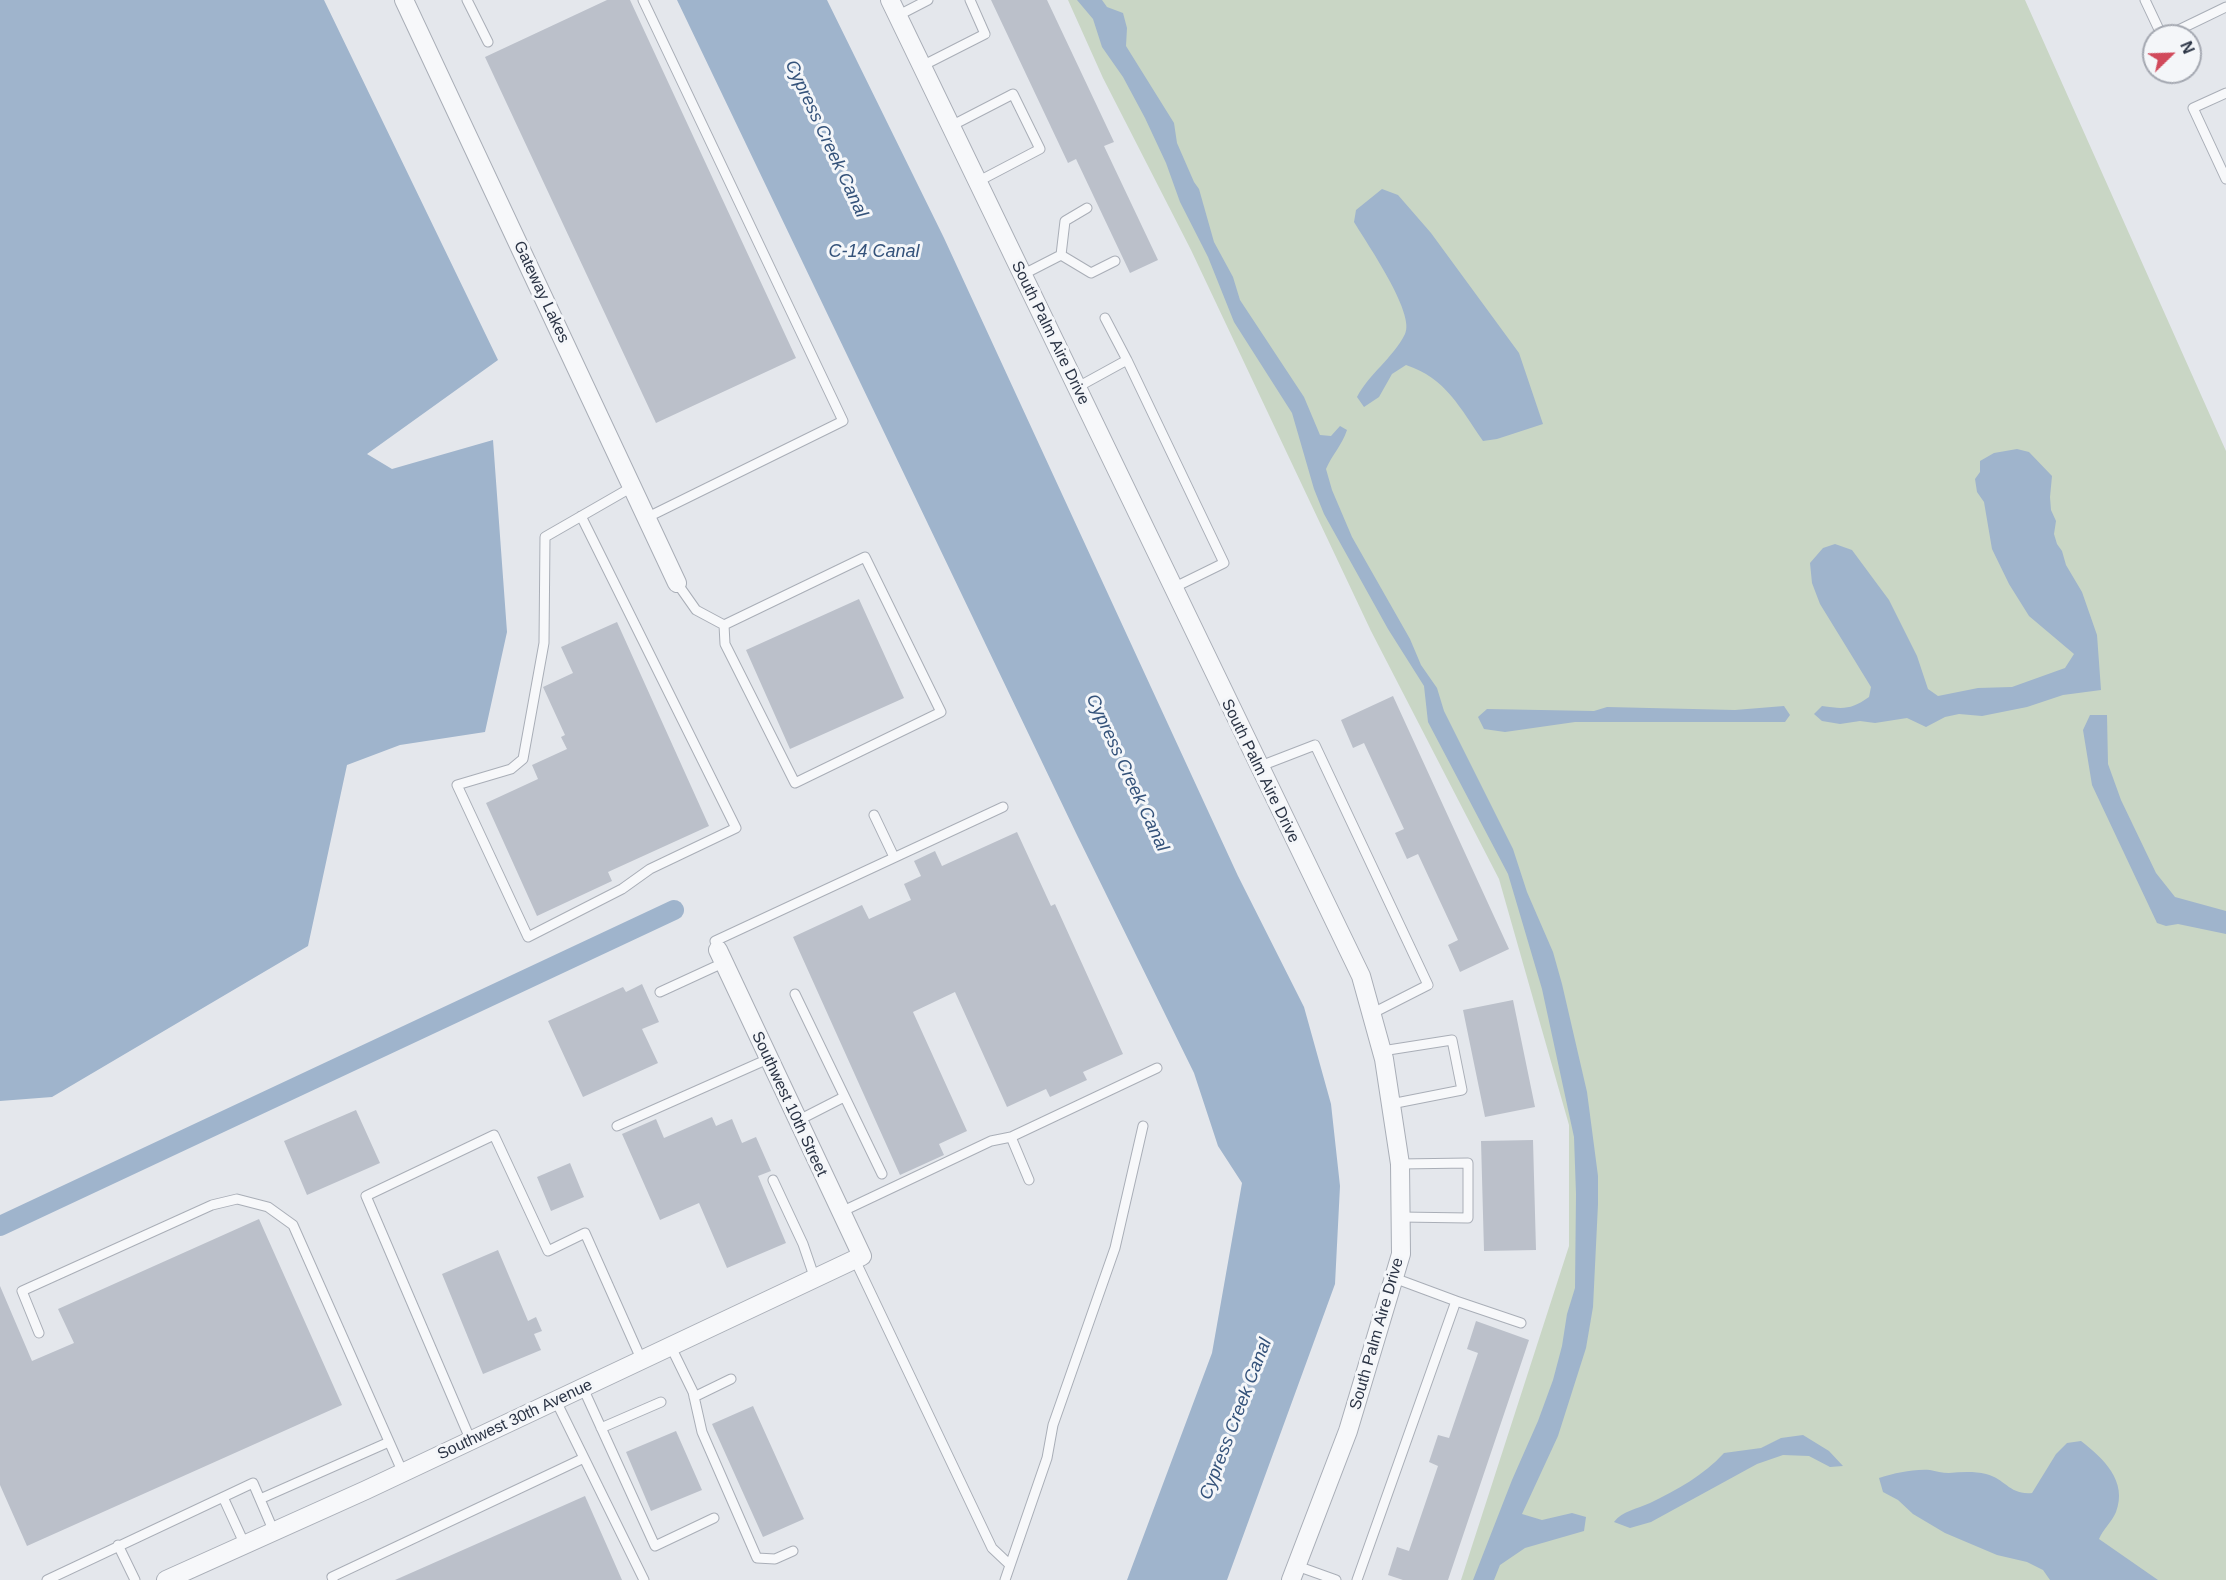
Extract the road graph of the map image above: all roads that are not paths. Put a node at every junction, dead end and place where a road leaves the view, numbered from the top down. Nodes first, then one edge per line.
1 (404, 0) edge
2 (467, 0) edge
3 (643, 0) edge
4 (928, 0) edge
5 (970, 0) edge
6 (2145, 0) edge
7 (2226, 7) edge
8 (894, 8) edge
9 (2156, 24) edge
10 (2191, 24) edge
11 (488, 42) dead end
12 (922, 66) junction
13 (2226, 93) edge
14 (951, 126) junction
15 (2226, 179) edge
16 (977, 182) junction
17 (1087, 208) dead end
18 (1061, 255) junction
19 (1115, 261) dead end
20 (1022, 275) junction
21 (1105, 318) dead end
22 (1127, 360) junction
23 (1076, 388) junction
24 (632, 487) junction
25 (582, 516) junction
26 (646, 518) junction
27 (677, 583) joint
28 (1173, 588) junction
29 (724, 625) junction
30 (1258, 767) junction
31 (1003, 807) dead end
32 (874, 814) dead end
33 (894, 857) junction
34 (719, 951) junction
35 (660, 992) dead end
36 (795, 994) dead end
37 (1371, 1014) junction
38 (1382, 1051) junction
39 (768, 1059) junction
40 (1157, 1068) dead end
41 (844, 1097) junction
42 (1391, 1104) junction
43 (797, 1121) junction
44 (617, 1126) dead end
45 (1143, 1126) dead end
46 (1011, 1137) junction
47 (1400, 1164) junction
48 (882, 1174) dead end
49 (773, 1180) dead end
50 (1029, 1180) dead end
51 (841, 1212) junction
52 (1401, 1217) junction
53 (859, 1258) junction
54 (1394, 1278) junction
55 (815, 1279) junction
56 (1456, 1301) junction
57 (1521, 1323) dead end
58 (39, 1333) dead end
59 (671, 1347) junction
60 (642, 1361) junction
61 (731, 1379) dead end
62 (583, 1388) junction
63 (694, 1397) junction
64 (556, 1401) junction
65 (661, 1402) dead end
66 (601, 1428) junction
67 (471, 1441) junction
68 (389, 1442) junction
69 (584, 1458) junction
70 (403, 1473) junction
71 (223, 1497) junction
72 (260, 1499) junction
73 (714, 1518) dead end
74 (274, 1532) junction
75 (118, 1545) junction
76 (245, 1545) junction
77 (793, 1551) dead end
78 (1010, 1565) junction
79 (1294, 1573) edge
80 (47, 1580) edge
81 (135, 1580) edge
82 (166, 1580) edge
83 (333, 1580) edge
84 (644, 1580) edge
85 (1005, 1580) edge
86 (1336, 1580) edge
87 (1357, 1580) edge

1 - 24 street, Gateway Lakes
2 - 11 lane
3 - 26 lane
4 - 8 lane
5 - 12 lane
6 - 9 lane
7 - 10 lane
8 - 12 street, South Palm Aire Drive
12 - 14 street, South Palm Aire Drive
13 - 15 lane
14 - 16 street, South Palm Aire Drive
14 - 16 lane
16 - 20 street, South Palm Aire Drive
17 - 18 lane
18 - 19 lane
18 - 20 lane
20 - 23 street, South Palm Aire Drive
21 - 22 lane
22 - 23 lane
22 - 28 lane
23 - 28 street, South Palm Aire Drive
24 - 25 lane
24 - 26 street, Gateway Lakes
25 - 25 lane
26 - 27 street, Gateway Lakes
27 - 29 lane
28 - 30 street, South Palm Aire Drive
29 - 29 lane
30 - 37 street, South Palm Aire Drive
30 - 37 lane
31 - 33 lane
32 - 33 lane
33 - 34 lane
34 - 35 lane
34 - 39 street, Southwest 10th Street
36 - 41 lane
37 - 38 street, South Palm Aire Drive
38 - 42 street, South Palm Aire Drive
38 - 42 lane
39 - 43 street, Southwest 10th Street
39 - 44 lane
40 - 46 lane
41 - 43 lane
41 - 48 lane
42 - 47 street, South Palm Aire Drive
43 - 51 street, Southwest 10th Street
45 - 78 lane
46 - 50 lane
46 - 51 lane
47 - 52 street, South Palm Aire Drive
47 - 52 lane
49 - 55 lane
51 - 53 street, Southwest 10th Street
52 - 54 street, South Palm Aire Drive
53 - 55 street, Southwest 30th Avenue
53 - 78 lane
54 - 56 lane
54 - 79 street, South Palm Aire Drive
55 - 59 street, Southwest 30th Avenue
56 - 57 lane
56 - 87 lane
58 - 68 lane
59 - 60 street, Southwest 30th Avenue
59 - 63 lane
60 - 62 street, Southwest 30th Avenue
60 - 67 lane
61 - 63 lane
62 - 64 street, Southwest 30th Avenue
62 - 66 lane
63 - 77 lane
64 - 67 street, Southwest 30th Avenue
64 - 69 lane
65 - 66 lane
66 - 73 lane
67 - 70 street, Southwest 30th Avenue
68 - 70 lane
68 - 72 lane
69 - 83 lane
69 - 84 lane
70 - 74 street, Southwest 30th Avenue
71 - 72 lane
71 - 75 lane
71 - 76 lane
72 - 74 lane
74 - 76 street, Southwest 30th Avenue
75 - 80 lane
75 - 81 lane
76 - 82 street, Southwest 30th Avenue
78 - 85 lane
79 - 86 lane

